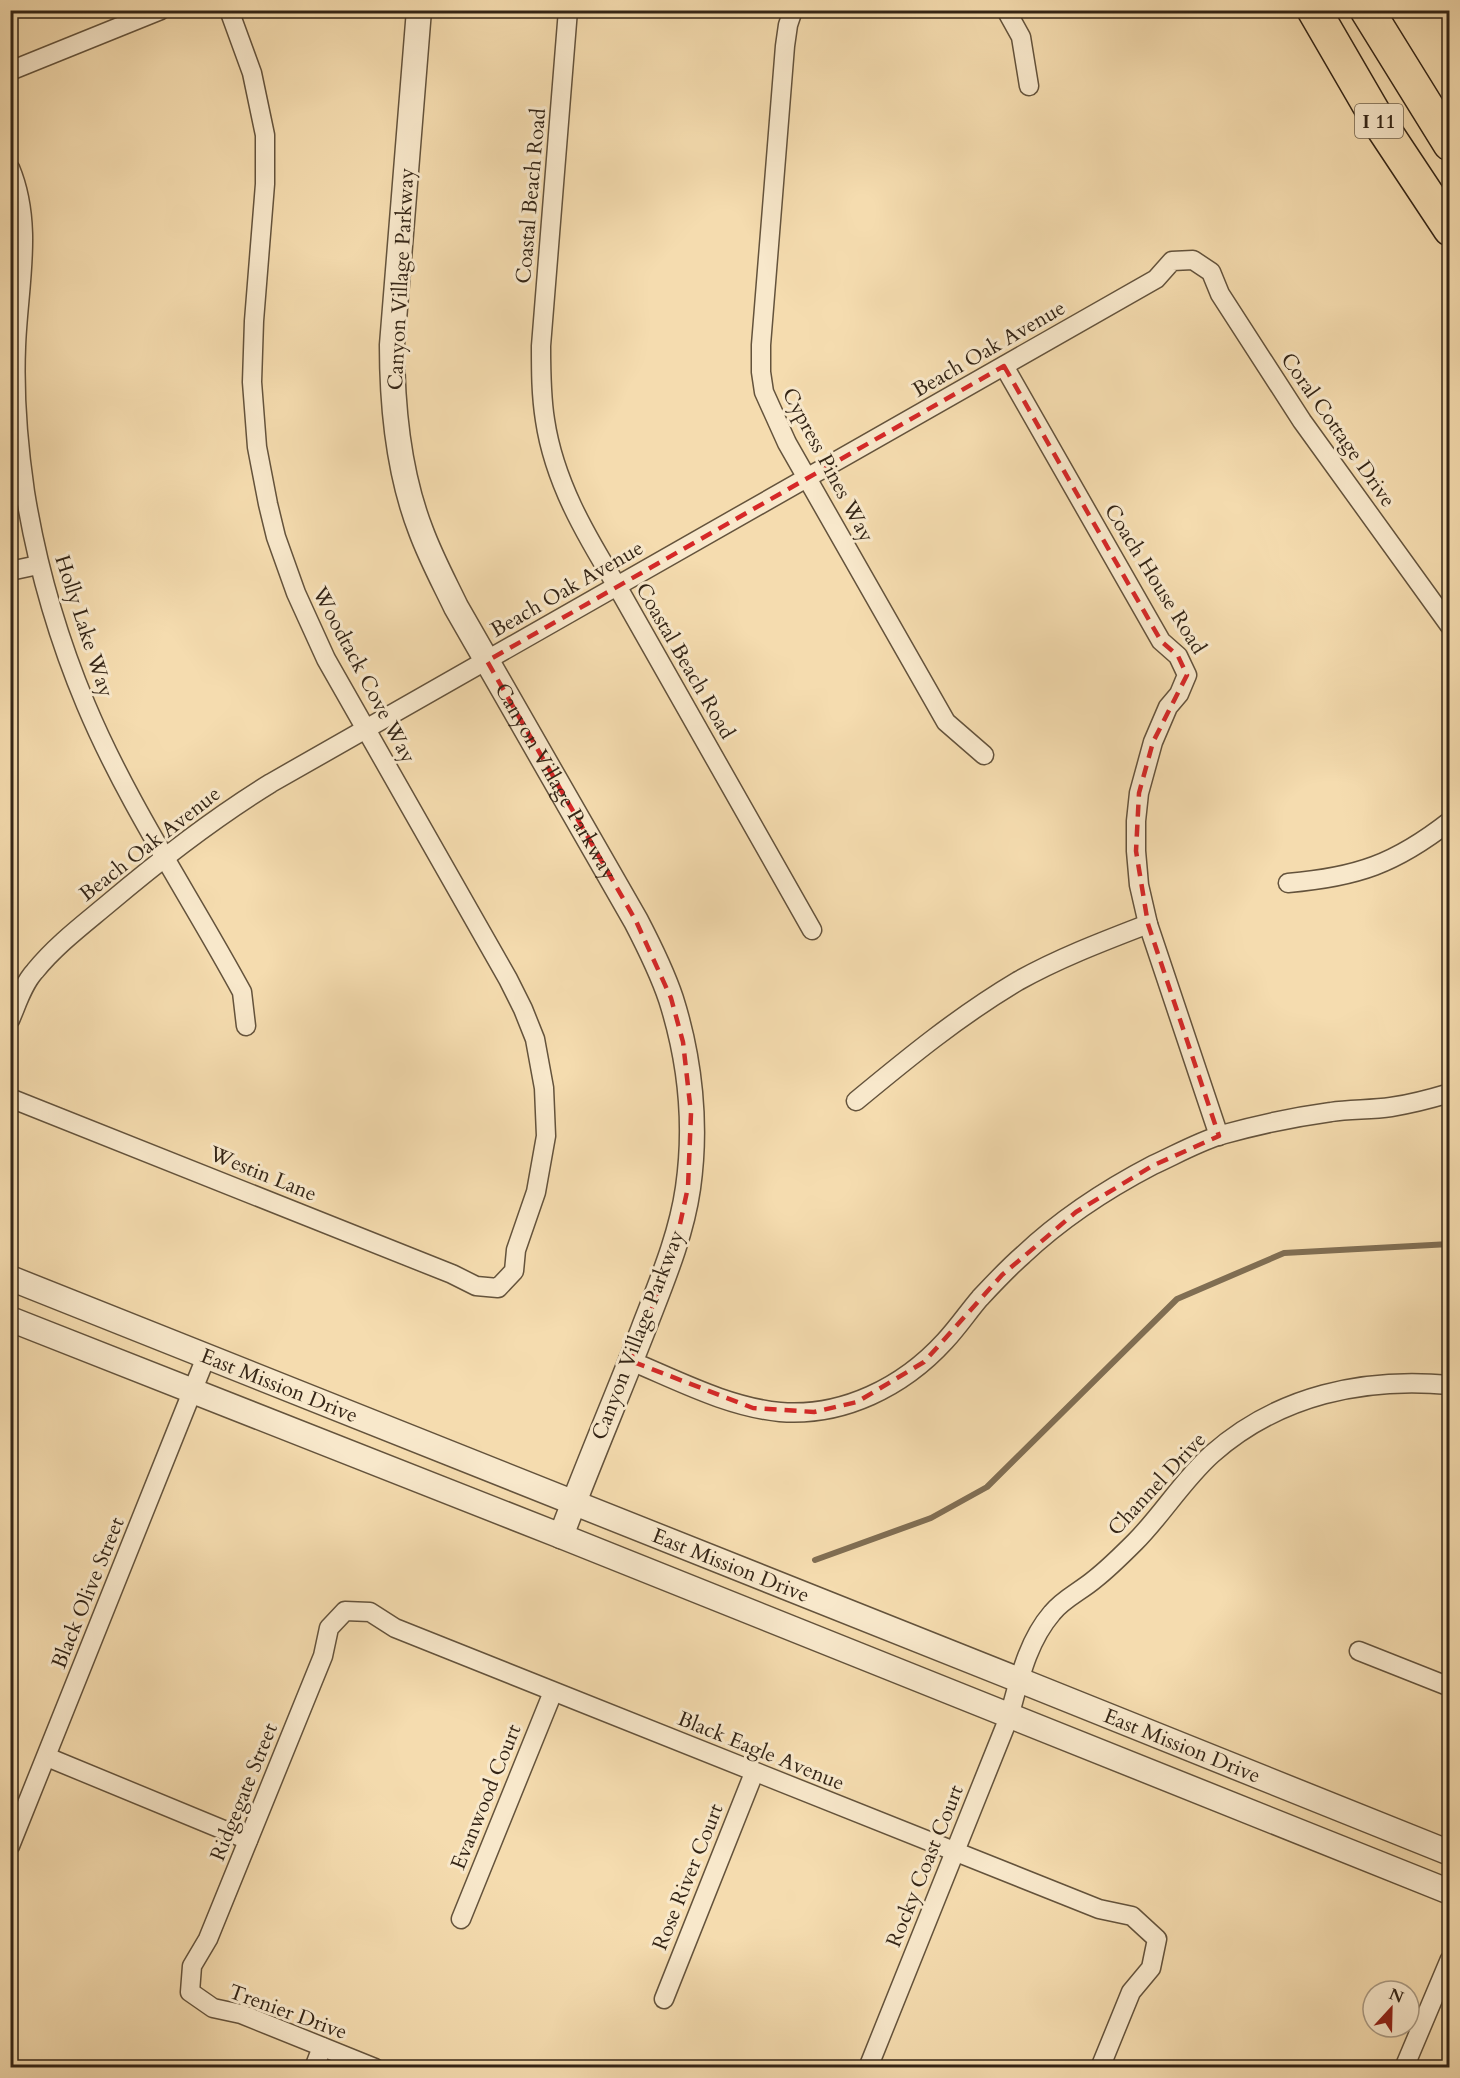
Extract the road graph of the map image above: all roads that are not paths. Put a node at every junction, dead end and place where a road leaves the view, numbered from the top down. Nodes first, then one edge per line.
1 (161, 10) edge
2 (229, 10) edge
3 (419, 10) edge
4 (568, 10) edge
5 (1006, 10) edge
6 (1314, 10) edge
7 (1367, 10) edge
8 (792, 11) edge
9 (10, 71) edge
10 (1029, 86) dead end
11 (1449, 144) edge
12 (10, 168) edge
13 (1449, 229) edge
14 (1193, 260) joint
15 (13, 348) edge
16 (1004, 366) junction
17 (806, 478) junction
18 (38, 565) junction
19 (10, 572) edge
20 (616, 586) junction
21 (1449, 626) edge
22 (487, 662) junction
23 (365, 730) junction
24 (984, 755) dead end
25 (1449, 821) edge
26 (164, 856) junction
27 (1288, 883) dead end
28 (1148, 924) junction
29 (812, 930) dead end
30 (10, 1020) edge
31 (246, 1026) dead end
32 (1449, 1093) edge
33 (10, 1098) edge
34 (856, 1101) dead end
35 (1219, 1136) junction
36 (10, 1278) edge
37 (498, 1288) joint
38 (10, 1319) edge
39 (206, 1357) junction
40 (631, 1361) junction
41 (1449, 1385) edge
42 (193, 1391) junction
43 (573, 1503) junction
44 (561, 1536) junction
45 (345, 1611) joint
46 (1359, 1651) dead end
47 (1019, 1680) junction
48 (1449, 1687) edge
49 (553, 1692) junction
50 (1009, 1717) junction
51 (47, 1757) junction
52 (754, 1773) junction
53 (248, 1840) junction
54 (10, 1846) edge
55 (956, 1852) junction
56 (1449, 1853) edge
57 (1449, 1892) edge
58 (461, 1919) dead end
59 (1449, 1959) edge
60 (190, 1992) joint
61 (664, 1999) dead end
62 (322, 2047) junction
63 (314, 2067) edge
64 (375, 2067) edge
65 (868, 2067) edge
66 (1100, 2067) edge
67 (1404, 2067) edge

1 - 9 street
2 - 23 street, Woodtack Cove Way
3 - 22 street, Canyon Village Parkway
4 - 20 street, Coastal Beach Road
5 - 10 street
6 - 13 highway, I 11
7 - 11 highway, I 11
8 - 17 street, Cypress Pines Way
12 - 15 street, Holly Lake Way
14 - 16 street, Beach Oak Avenue
14 - 21 street, Coral Cottage Drive
15 - 18 street, Holly Lake Way
16 - 17 street, Beach Oak Avenue
16 - 28 street, Coach House Road
17 - 20 street, Beach Oak Avenue
17 - 24 street, Cypress Pines Way
18 - 19 street
18 - 26 street, Holly Lake Way
20 - 22 street, Beach Oak Avenue
20 - 29 street, Coastal Beach Road
22 - 23 street, Beach Oak Avenue
22 - 40 street, Canyon Village Parkway
23 - 26 street, Beach Oak Avenue
23 - 37 street, Woodtack Cove Way
25 - 27 street
26 - 30 street, Beach Oak Avenue
26 - 31 street, Holly Lake Way
28 - 34 street
28 - 35 street, Coach House Road
32 - 35 street
33 - 37 street, Westin Lane
35 - 40 street
36 - 39 street, East Mission Drive
38 - 42 street, East Mission Drive
39 - 42 street, Black Olive Street
39 - 43 street, East Mission Drive
40 - 43 street, Canyon Village Parkway
41 - 47 street, Channel Drive
42 - 44 street, East Mission Drive
42 - 51 street, Black Olive Street
43 - 44 street, Canyon Village Parkway
43 - 47 street, East Mission Drive
44 - 50 street, East Mission Drive
45 - 49 street, Black Eagle Avenue
45 - 53 street, Ridgegate Street
46 - 48 street
47 - 50 street, Rocky Coast Court
47 - 56 street, East Mission Drive
49 - 52 street, Black Eagle Avenue
49 - 58 street, Evanwood Court
50 - 55 street, Rocky Coast Court
50 - 57 street, East Mission Drive
51 - 53 street
51 - 54 street, Black Olive Street
52 - 55 street, Black Eagle Avenue
52 - 61 street, Rose River Court
53 - 60 street, Ridgegate Street
55 - 65 street, Rocky Coast Court
55 - 66 street, Black Eagle Avenue
59 - 67 street
60 - 62 street, Trenier Drive
62 - 63 street
62 - 64 street, Trenier Drive

